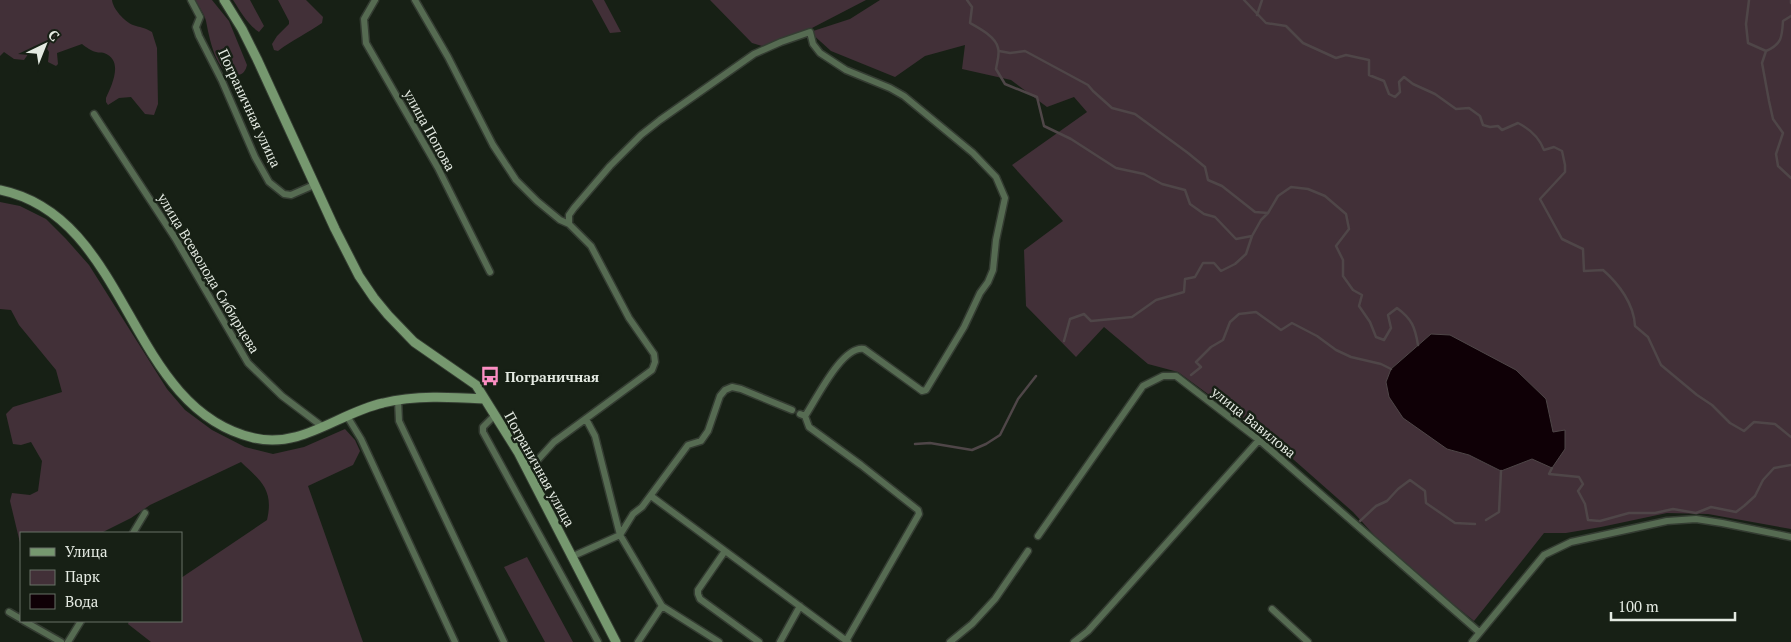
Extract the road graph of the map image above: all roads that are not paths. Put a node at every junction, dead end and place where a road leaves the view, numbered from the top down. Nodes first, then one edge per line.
1 (191, 0) edge
2 (224, 0) edge
3 (375, 0) edge
4 (414, 0) edge
5 (94, 114) dead end
6 (314, 184) junction
7 (0, 190) edge
8 (569, 224) junction
9 (490, 272) dead end
10 (484, 399) junction
11 (398, 400) junction
12 (792, 410) dead end
13 (495, 415) junction
14 (347, 416) junction
15 (586, 419) junction
16 (323, 427) junction
17 (1259, 440) junction
18 (530, 474) junction
19 (651, 496) junction
20 (145, 513) dead end
21 (134, 532) edge
22 (620, 535) junction
23 (1038, 536) dead end
24 (1791, 537) edge
25 (725, 551) junction
26 (1028, 551) dead end
27 (571, 557) junction
28 (662, 606) junction
29 (800, 606) junction
30 (1272, 609) dead end
31 (9, 612) dead end
32 (20, 618) edge
33 (26, 622) edge
34 (80, 622) edge
35 (1480, 632) junction
36 (61, 642) edge
37 (68, 642) edge
38 (455, 642) edge
39 (504, 642) edge
40 (598, 642) edge
41 (616, 642) edge
42 (638, 642) edge
43 (719, 642) edge
44 (759, 642) edge
45 (780, 642) edge
46 (847, 642) edge
47 (950, 642) edge
48 (1074, 642) edge
49 (1308, 642) edge
50 (1472, 642) edge

1 - 6 street, Пограничная улица
2 - 6 main road, Пограничная улица
3 - 9 street, улица Попова
4 - 8 street
5 - 16 street, улица Всеволода Сибирцева
6 - 10 main road, Пограничная улица
7 - 16 main road
8 - 15 street
8 - 46 street
10 - 11 main road
10 - 13 main road, Пограничная улица
11 - 14 main road
11 - 39 street
12 - 19 street
13 - 18 main road, Пограничная улица
13 - 40 street
14 - 16 main road
14 - 38 street
15 - 18 street
15 - 22 street
17 - 23 street, улица Вавилова
17 - 35 street, улица Вавилова
17 - 48 street
18 - 27 main road, Пограничная улица
19 - 22 street
19 - 25 street
20 - 21 street
22 - 27 street
22 - 28 street
24 - 35 street
25 - 29 street
25 - 44 street
26 - 47 street
27 - 41 main road, Пограничная улица
28 - 42 street
28 - 43 street
29 - 45 street
29 - 46 street
30 - 49 street
31 - 32 street
33 - 36 street
34 - 37 street
35 - 50 street

